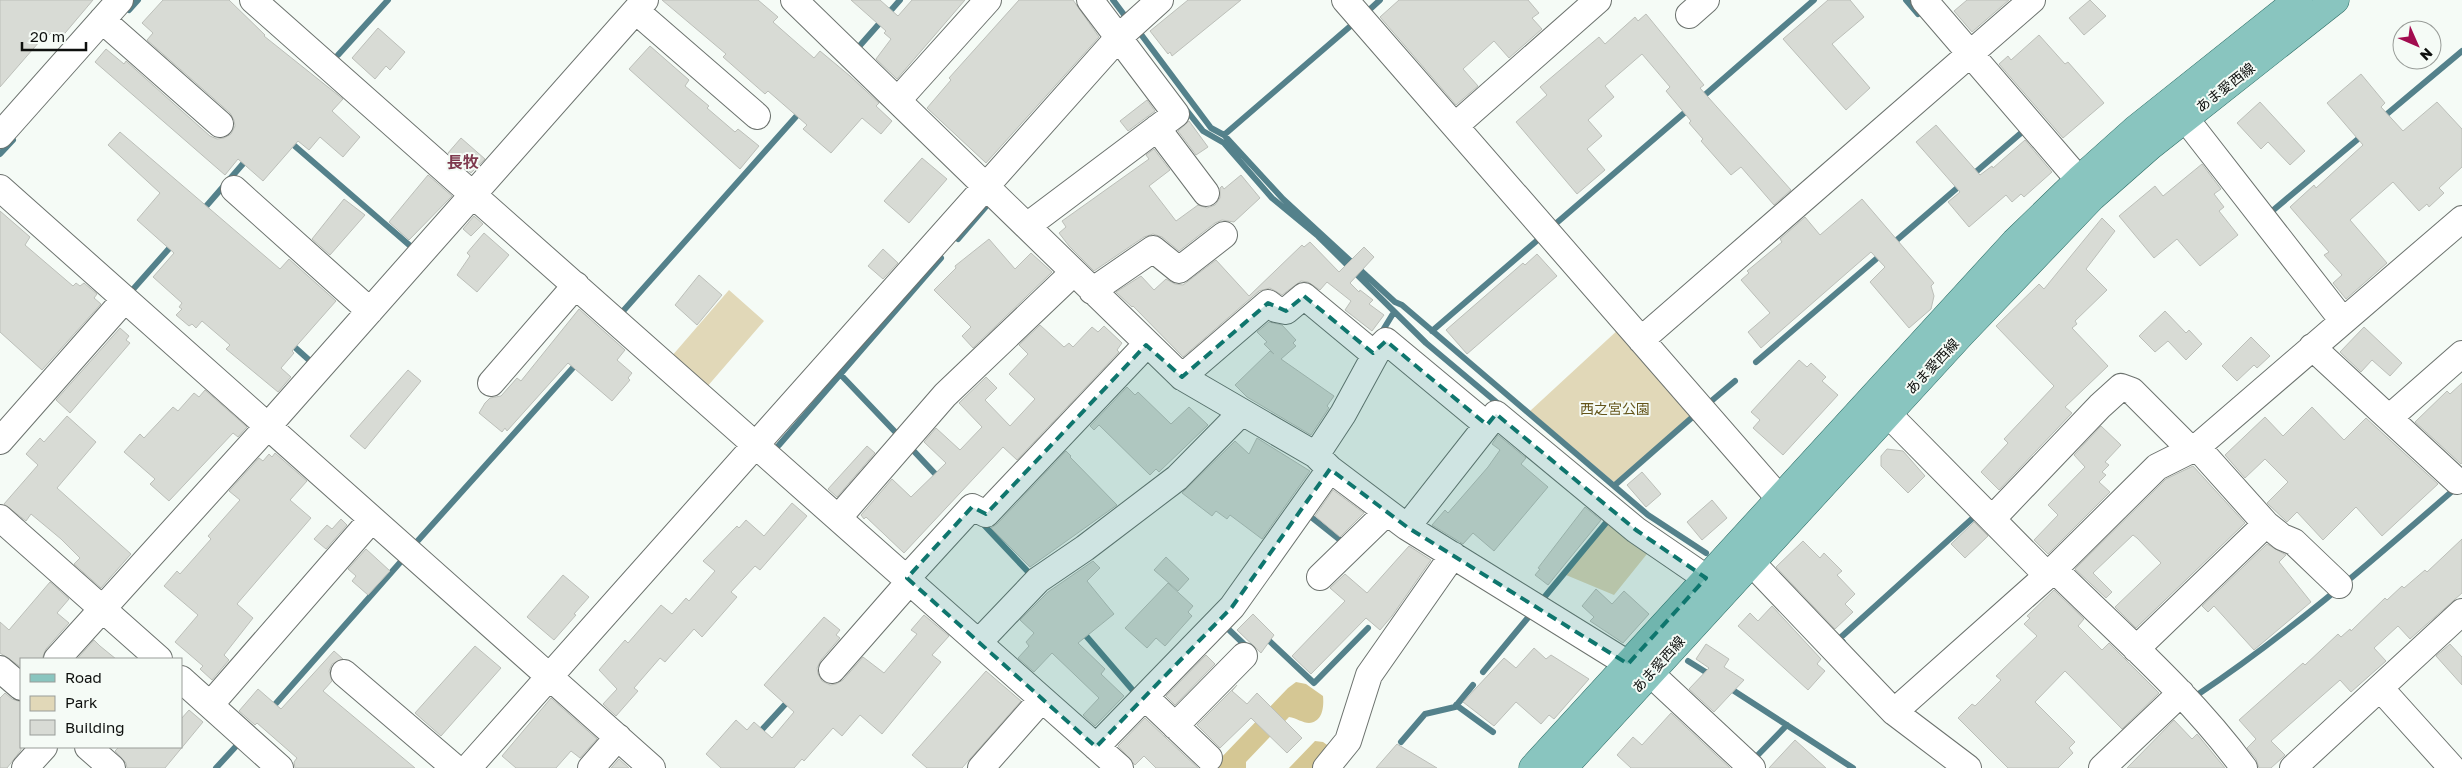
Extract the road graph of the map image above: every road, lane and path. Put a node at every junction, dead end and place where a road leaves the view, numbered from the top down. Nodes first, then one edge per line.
1 (120, 0) edge
2 (253, 0) edge
3 (988, 0) edge
4 (1090, 0) edge
5 (1160, 0) edge
6 (1345, 0) edge
7 (1598, 0) edge
8 (1924, 0) edge
9 (2032, 0) edge
10 (2298, 0) edge
11 (2335, 0) edge
12 (805, 4) edge
13 (641, 5) edge
14 (102, 20) junction
15 (1125, 32) junction
16 (1971, 53) junction
17 (898, 100) junction
18 (757, 116) dead end
19 (2185, 118) junction
20 (220, 124) dead end
21 (1455, 126) junction
22 (1157, 128) junction
23 (0, 135) edge
24 (2078, 180) junction
25 (987, 186) junction
26 (0, 188) edge
27 (234, 189) dead end
28 (1206, 193) dead end
29 (474, 195) junction
30 (2462, 219) edge
31 (1027, 226) junction
32 (1224, 235) dead end
33 (1074, 273) junction
34 (576, 285) junction
35 (1092, 292) junction
36 (125, 299) junction
37 (370, 311) junction
38 (2343, 321) junction
39 (1641, 340) junction
40 (1146, 345) junction
41 (2312, 347) junction
42 (2462, 354) edge
43 (1375, 355) junction
44 (1182, 377) junction
45 (491, 382) dead end
46 (1242, 412) junction
47 (1888, 414) junction
48 (2389, 418) junction
49 (1487, 425) junction
50 (268, 426) junction
51 (0, 441) edge
52 (756, 444) junction
53 (2194, 448) junction
54 (1323, 462) junction
55 (2457, 481) dead end
56 (1779, 498) junction
57 (0, 518) edge
58 (839, 518) junction
59 (372, 519) junction
60 (1992, 519) junction
61 (1397, 520) junction
62 (2266, 524) junction
63 (1453, 555) junction
64 (1751, 562) junction
65 (2049, 574) junction
66 (1320, 577) dead end
67 (1706, 578) junction
68 (908, 580) junction
69 (2339, 585) dead end
70 (103, 609) junction
71 (2462, 612) edge
72 (978, 642) junction
73 (2136, 649) junction
74 (1244, 656) dead end
75 (58, 658) edge
76 (158, 658) edge
77 (0, 668) edge
78 (1639, 669) junction
79 (832, 670) dead end
80 (344, 673) dead end
81 (549, 677) junction
82 (182, 681) edge
83 (20, 687) edge
84 (2380, 688) junction
85 (2181, 693) junction
86 (1145, 697) junction
87 (1042, 698) junction
88 (210, 706) junction
89 (1894, 712) junction
90 (1175, 726) junction
91 (618, 737) junction
92 (1096, 747) junction
93 (43, 748) edge
94 (89, 748) edge
95 (1209, 758) dead end
96 (25, 768) edge
97 (112, 768) edge
98 (280, 768) edge
99 (455, 768) edge
100 (468, 768) edge
101 (591, 768) edge
102 (652, 768) edge
103 (981, 768) edge
104 (1120, 768) edge
105 (1326, 768) edge
106 (1533, 768) edge
107 (1563, 768) edge
108 (1752, 768) edge
109 (1968, 768) edge
110 (2102, 768) edge
111 (2244, 768) edge
112 (2293, 768) edge
113 (2452, 768) edge

1 - 14 street
2 - 29 street
3 - 17 street
4 - 15 street
5 - 15 street
6 - 21 street
7 - 21 street
8 - 16 street
9 - 16 street
10 - 24 main road, あま愛西線
11 - 19 main road, あま愛西線
12 - 17 street
13 - 18 street
13 - 29 street
14 - 20 street
14 - 23 street
15 - 22 street
15 - 25 street
16 - 24 street
16 - 39 street
17 - 25 street
19 - 38 street
19 - 47 main road, あま愛西線
21 - 39 street
22 - 28 street
22 - 31 street
24 - 56 main road, あま愛西線
25 - 31 street
25 - 52 street
26 - 36 street
27 - 37 street
29 - 34 street
29 - 37 street
30 - 38 street
31 - 33 street
32 - 35 street
33 - 35 street
33 - 58 street
34 - 45 street
34 - 52 street
35 - 40 street
36 - 50 street
36 - 51 street
37 - 50 street
38 - 41 street
39 - 56 street
40 - 44 street
40 - 68 street
41 - 48 street
41 - 53 street
42 - 48 street
43 - 44 street
43 - 49 street
43 - 54 street
44 - 46 street
46 - 54 street
46 - 72 street
47 - 60 street
47 - 64 main road, あま愛西線
48 - 55 street
49 - 61 street
49 - 67 street
50 - 59 street
50 - 70 street
52 - 58 street
52 - 81 street
53 - 60 street
53 - 62 street
53 - 65 street
54 - 61 street
54 - 86 street
56 - 67 main road, あま愛西線
57 - 70 street
58 - 68 street
59 - 81 street
59 - 88 street
60 - 65 street
61 - 63 street
61 - 66 street
62 - 69 street
62 - 73 street
63 - 78 street
63 - 105 street
64 - 78 main road, あま愛西線
64 - 89 street
65 - 73 street
65 - 89 street
67 - 78 main road, あま愛西線
68 - 72 street
68 - 79 street
70 - 75 street
70 - 76 street
71 - 84 street
72 - 87 street
73 - 85 street
74 - 90 street
77 - 83 street
78 - 106 main road, あま愛西線
78 - 107 main road, あま愛西線
78 - 108 street
80 - 99 street
81 - 91 street
81 - 100 street
82 - 88 street
84 - 112 street
84 - 113 street
85 - 110 street
85 - 111 street
86 - 90 street
86 - 92 street
87 - 92 street
87 - 103 street
88 - 98 street
89 - 109 street
90 - 95 street
91 - 101 street
91 - 102 street
92 - 104 street
93 - 96 street
94 - 97 street

